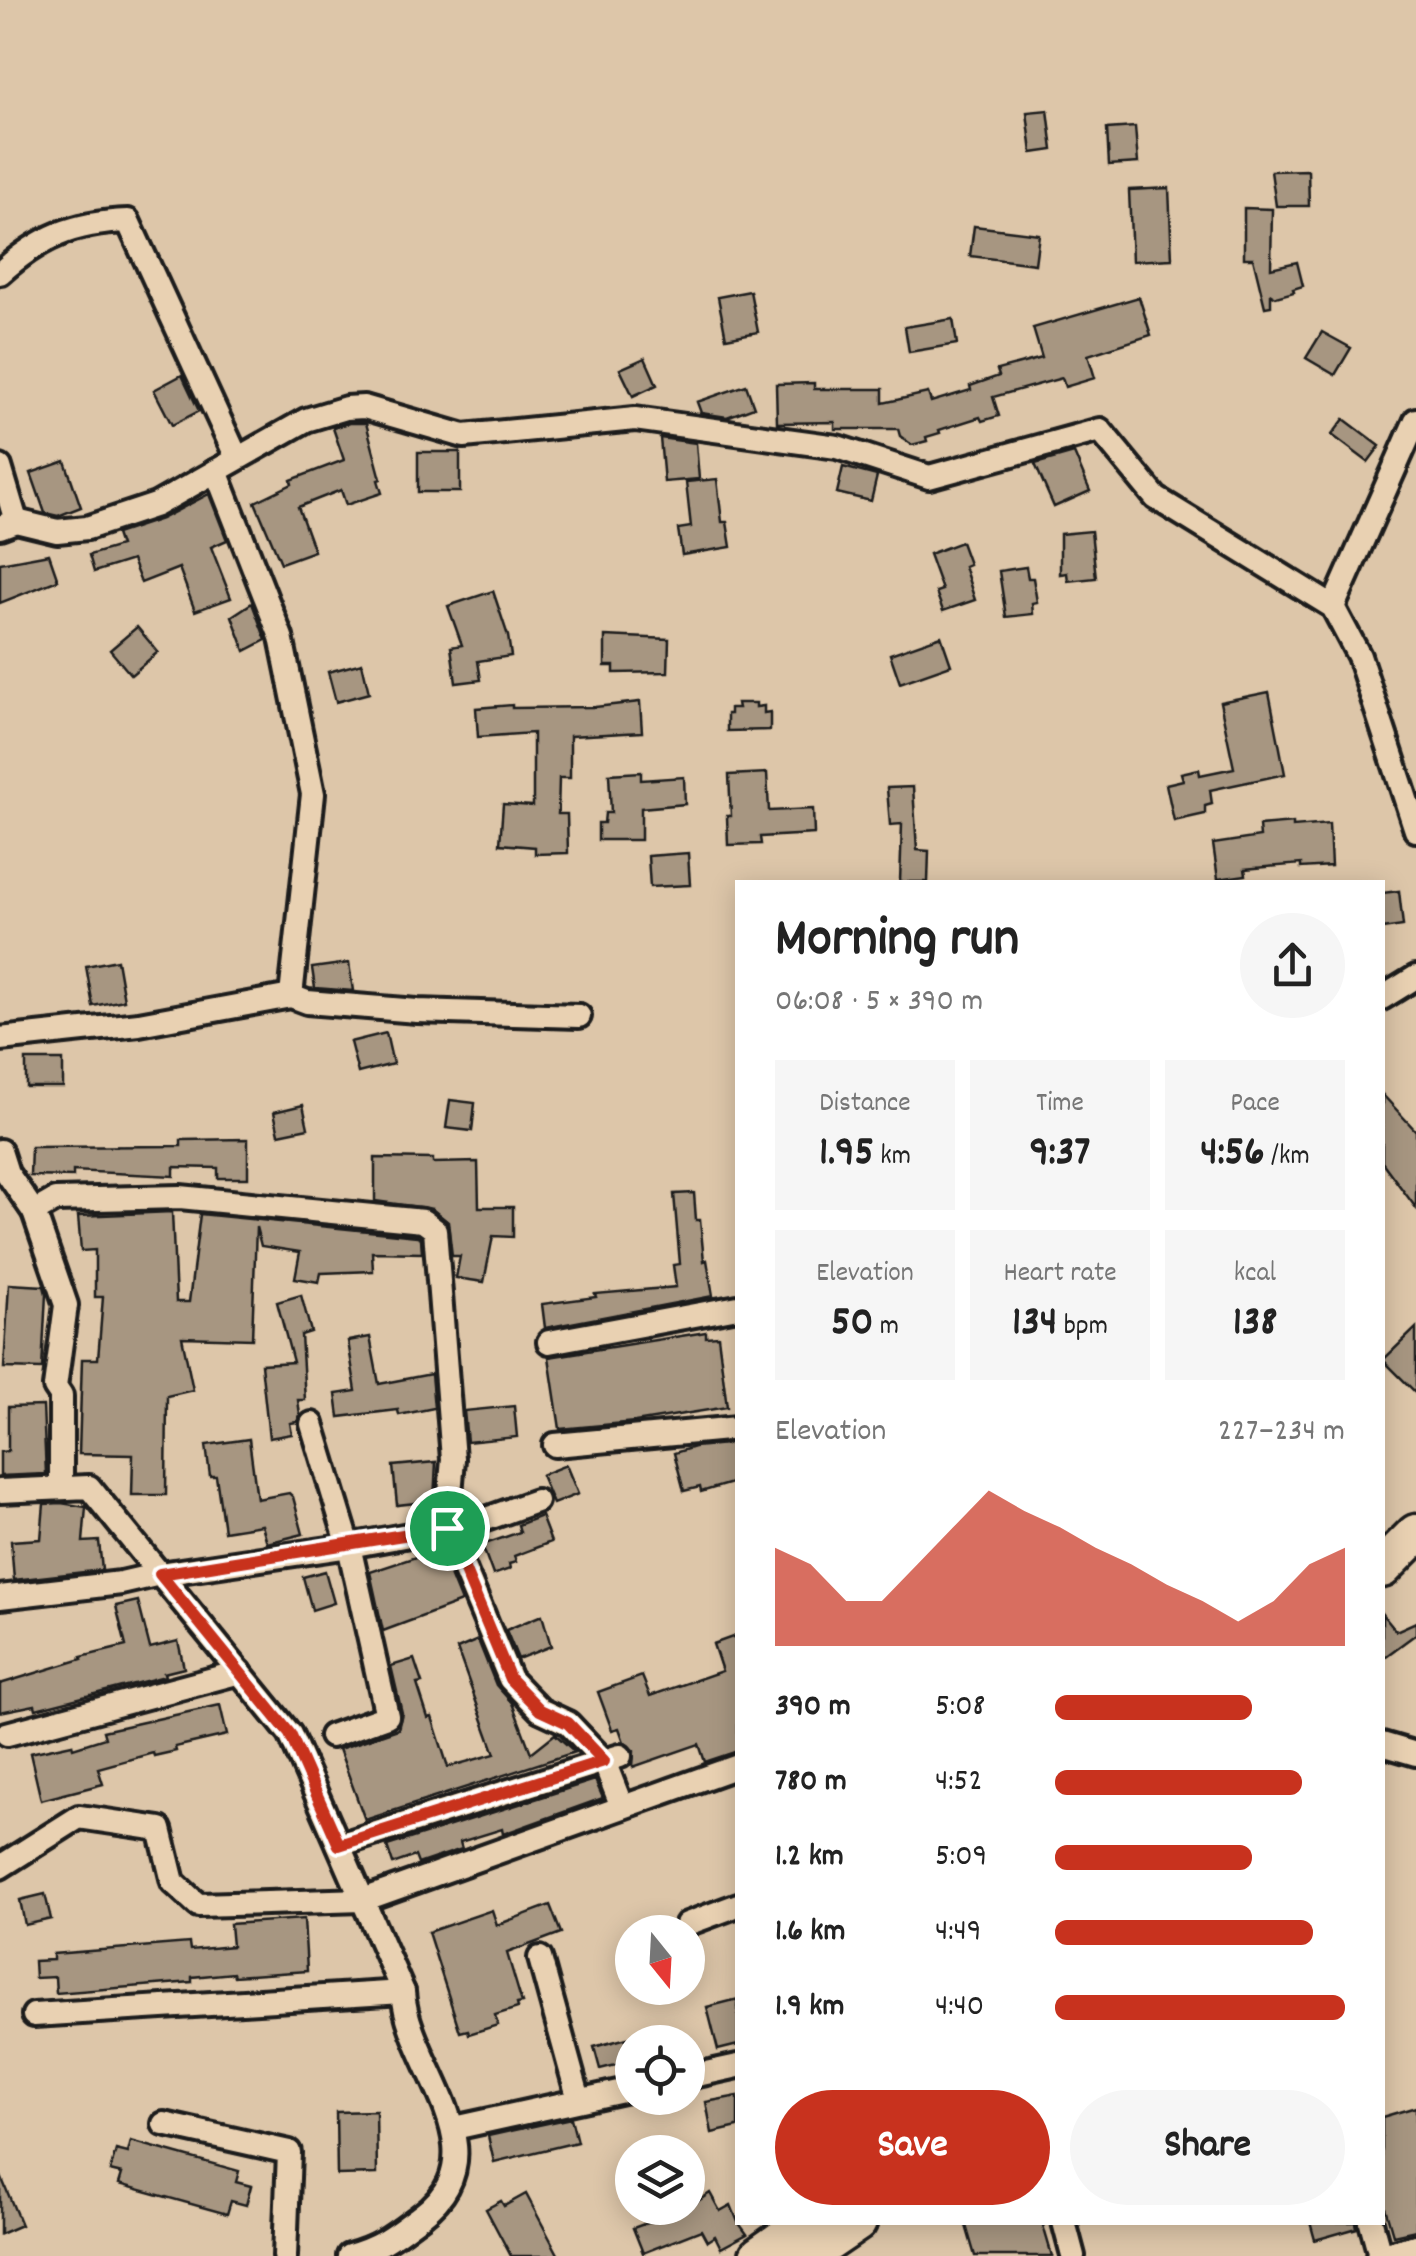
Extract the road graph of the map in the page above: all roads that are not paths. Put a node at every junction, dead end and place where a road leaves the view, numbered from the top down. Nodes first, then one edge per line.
1 (0, 273) edge
2 (1416, 420) edge
3 (237, 458) junction
4 (0, 467) edge
5 (216, 470) junction
6 (8, 524) edge
7 (1333, 608) junction
8 (1416, 830) edge
9 (1416, 978) edge
10 (291, 996) junction
11 (1385, 996) edge
12 (579, 1016) dead end
13 (0, 1039) edge
14 (0, 1151) edge
15 (34, 1212) junction
16 (735, 1315) edge
17 (549, 1342) dead end
18 (312, 1424) dead end
19 (735, 1428) edge
20 (555, 1445) dead end
21 (60, 1488) junction
22 (0, 1491) edge
23 (536, 1500) dead end
24 (447, 1528) junction
25 (1416, 1534) edge
26 (349, 1546) junction
27 (1416, 1564) edge
28 (1385, 1565) edge
29 (160, 1574) junction
30 (1385, 1593) edge
31 (0, 1597) edge
32 (240, 1672) junction
33 (6, 1734) dead end
34 (331, 1736) dead end
35 (1385, 1745) edge
36 (1416, 1754) edge
37 (612, 1758) junction
38 (735, 1767) edge
39 (622, 1807) junction
40 (339, 1845) junction
41 (0, 1867) edge
42 (363, 1900) junction
43 (735, 1906) edge
44 (705, 1917) edge
45 (540, 1958) dead end
46 (403, 1992) junction
47 (34, 2015) dead end
48 (735, 2067) edge
49 (705, 2073) edge
50 (615, 2092) edge
51 (579, 2100) junction
52 (164, 2124) dead end
53 (454, 2128) junction
54 (803, 2225) edge
55 (854, 2225) edge
56 (1065, 2225) edge
57 (1373, 2225) edge
58 (1416, 2246) edge
59 (285, 2256) edge
60 (349, 2256) edge
61 (759, 2256) edge
62 (807, 2256) edge
63 (1073, 2256) edge
64 (1379, 2256) edge

1 - 3 street
2 - 7 street
3 - 5 street
3 - 7 street
4 - 6 street
5 - 6 street
5 - 10 street
7 - 8 street
9 - 11 street
10 - 12 street
10 - 13 street
14 - 15 street
15 - 21 street
15 - 24 street
16 - 17 street
18 - 26 street
19 - 20 street
21 - 22 street
21 - 29 street
23 - 24 street
24 - 26 street
24 - 37 street
25 - 28 main road
26 - 29 street
26 - 34 street
27 - 30 main road
29 - 31 street
29 - 32 street
32 - 33 street
32 - 40 street
35 - 36 street
37 - 39 street
37 - 40 street
38 - 39 street
39 - 42 street
40 - 42 street
41 - 42 street
42 - 46 street
43 - 44 street
45 - 51 street
46 - 47 street
46 - 53 street
48 - 49 street
50 - 51 street
51 - 53 street
52 - 59 street
53 - 60 street
54 - 61 main road
55 - 62 main road
56 - 63 street
57 - 64 street
58 - 64 street

